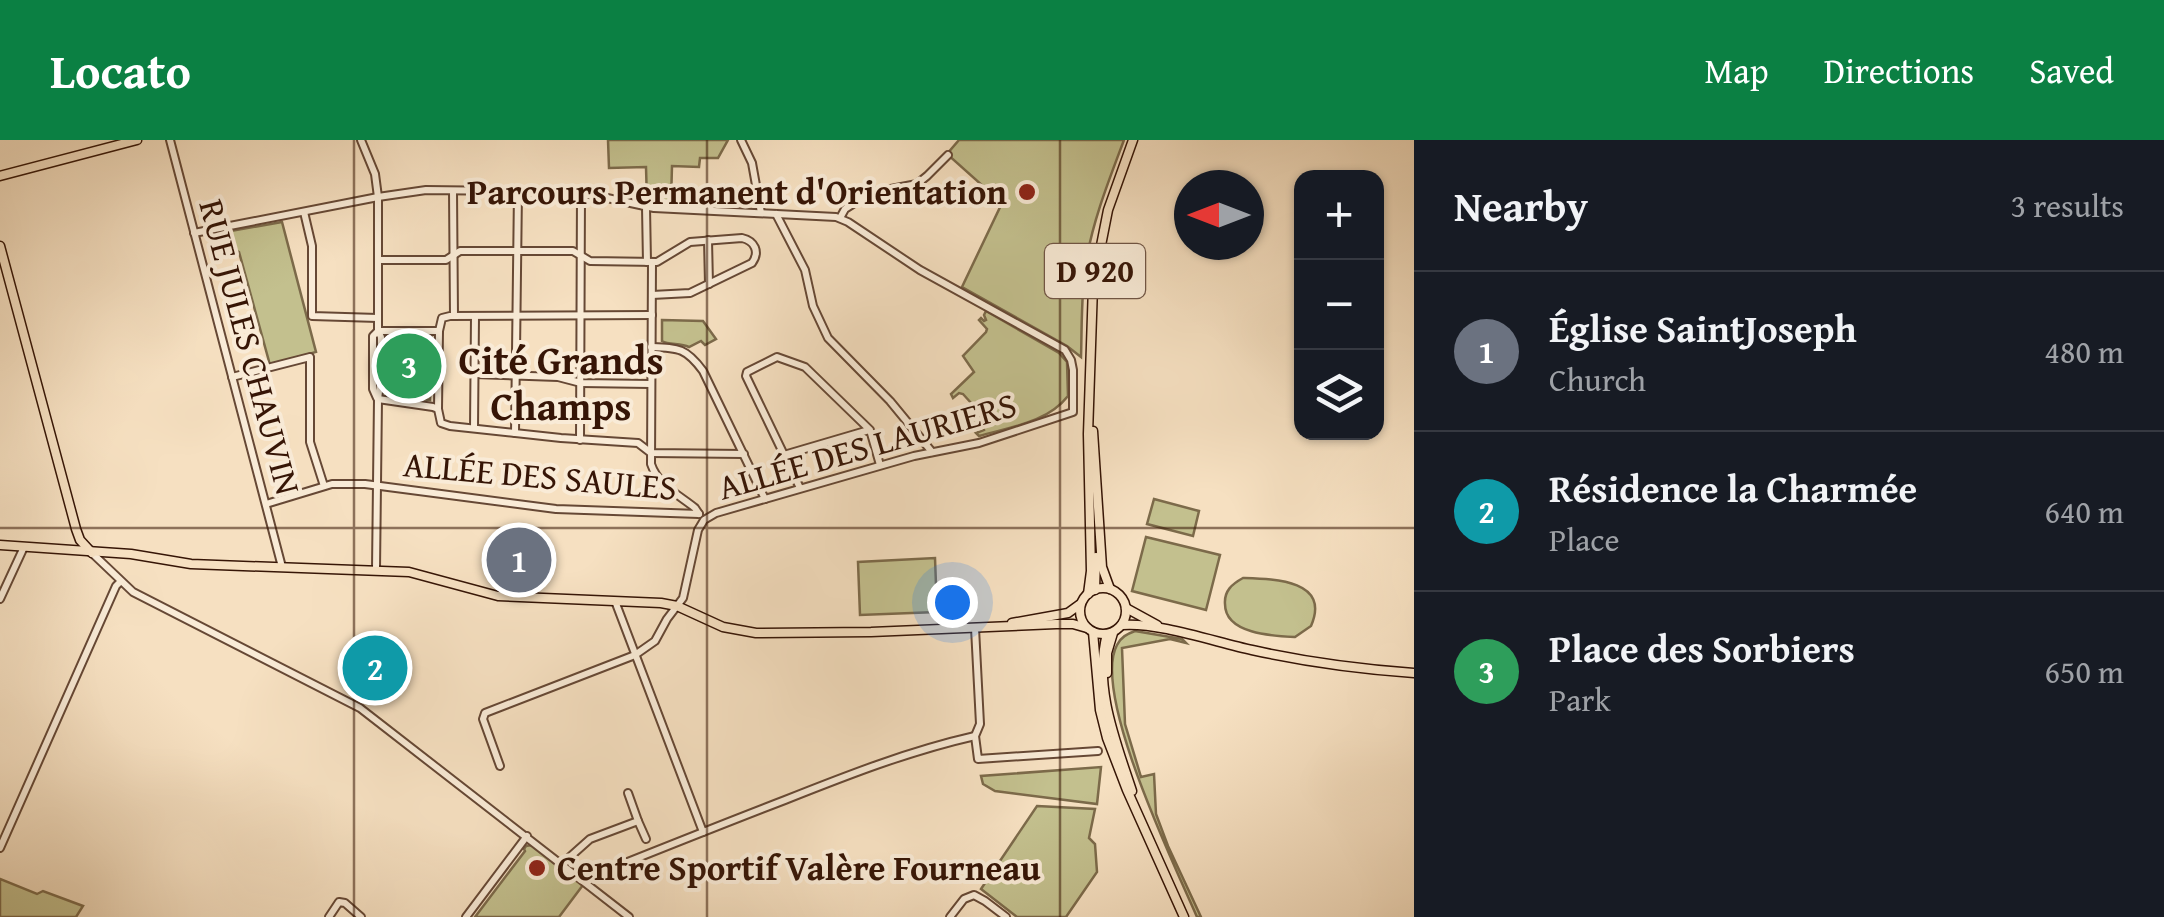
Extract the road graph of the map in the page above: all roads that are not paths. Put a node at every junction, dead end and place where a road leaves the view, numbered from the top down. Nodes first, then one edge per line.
1 (137, 140) edge
2 (170, 140) edge
3 (361, 140) edge
4 (742, 140) edge
5 (1133, 140) edge
6 (948, 155) dead end
7 (0, 176) edge
8 (454, 191) junction
9 (518, 191) junction
10 (581, 192) junction
11 (378, 197) junction
12 (646, 207) junction
13 (304, 212) junction
14 (761, 213) junction
15 (776, 213) junction
16 (840, 218) junction
17 (194, 233) junction
18 (708, 240) junction
19 (0, 246) edge
20 (517, 251) junction
21 (454, 254) junction
22 (582, 258) junction
23 (378, 260) junction
24 (649, 262) junction
25 (708, 284) junction
26 (652, 294) junction
27 (454, 316) junction
28 (476, 316) junction
29 (517, 316) junction
30 (581, 316) junction
31 (652, 316) junction
32 (378, 318) junction
33 (438, 331) junction
34 (378, 332) junction
35 (652, 347) junction
36 (475, 374) junction
37 (516, 376) junction
38 (232, 377) junction
39 (581, 383) junction
40 (651, 384) junction
41 (378, 400) junction
42 (1090, 407) junction
43 (438, 409) junction
44 (474, 428) junction
45 (870, 430) junction
46 (516, 433) junction
47 (580, 440) junction
48 (932, 452) junction
49 (651, 453) junction
50 (744, 454) junction
51 (784, 456) junction
52 (880, 465) junction
53 (324, 486) junction
54 (377, 486) junction
55 (800, 488) junction
56 (766, 498) junction
57 (266, 504) junction
58 (701, 517) junction
59 (76, 529) junction
60 (0, 545) edge
61 (24, 546) junction
62 (60, 550) junction
63 (92, 553) junction
64 (282, 567) junction
65 (376, 569) junction
66 (120, 582) junction
67 (1110, 589) junction
68 (1088, 595) junction
69 (0, 599) edge
70 (614, 601) junction
71 (677, 606) junction
72 (1126, 608) junction
73 (1122, 625) junction
74 (980, 627) junction
75 (1090, 630) junction
76 (1165, 630) junction
77 (1110, 633) junction
78 (635, 655) junction
79 (1414, 672) edge
80 (975, 736) junction
81 (1098, 751) dead end
82 (500, 766) dead end
83 (628, 793) dead end
84 (638, 820) junction
85 (1143, 824) junction
86 (703, 832) junction
87 (527, 836) junction
88 (646, 839) dead end
89 (0, 848) edge
90 (562, 864) junction
91 (585, 882) junction
92 (329, 917) edge
93 (361, 917) edge
94 (466, 917) edge
95 (630, 917) edge
96 (950, 917) edge
97 (1006, 917) edge
98 (1184, 917) edge

1 - 7 main road
2 - 17 street, RUE JULES CHAUVIN
3 - 11 street
4 - 14 street
5 - 42 main road, D 920
6 - 16 street
8 - 9 street
8 - 11 street
8 - 21 street
9 - 10 street
9 - 20 street
10 - 12 street
10 - 22 street
11 - 13 street
11 - 23 street
12 - 14 street
12 - 24 street
13 - 17 street
13 - 32 street
14 - 15 street
15 - 16 street
15 - 48 street
16 - 48 street, ALLÉE DES LAURIERS
17 - 38 street, RUE JULES CHAUVIN
18 - 24 street
18 - 25 street
18 - 25 street
19 - 59 main road
20 - 21 street
20 - 22 street
20 - 29 street
21 - 23 street
21 - 27 street
22 - 24 street
22 - 30 street
23 - 32 street
24 - 26 street
25 - 26 street
26 - 31 street
27 - 28 street
27 - 33 street
28 - 29 street
28 - 36 street
29 - 30 street
29 - 37 street
30 - 31 street
30 - 39 street
31 - 35 street
32 - 34 street
33 - 34 street
33 - 43 street
34 - 41 street
35 - 40 street
35 - 50 street
36 - 37 street
36 - 44 street
37 - 39 street
37 - 46 street
38 - 53 street
38 - 57 street, RUE JULES CHAUVIN
39 - 40 street
39 - 47 street
40 - 49 street
41 - 43 street
41 - 54 street
42 - 67 main road, D 920
42 - 68 main road, D 920
43 - 44 street
44 - 46 street
45 - 51 street
45 - 51 street
45 - 52 street
46 - 47 street
47 - 49 street
48 - 52 street, ALLÉE DES LAURIERS
49 - 50 street
49 - 58 street
50 - 56 street
51 - 55 street
52 - 55 street, ALLÉE DES LAURIERS
53 - 54 street, ALLÉE DES SAULES
53 - 57 street
54 - 58 street, ALLÉE DES SAULES
54 - 65 street
55 - 56 street, ALLÉE DES LAURIERS
56 - 58 street, ALLÉE DES LAURIERS
57 - 64 street, RUE JULES CHAUVIN
58 - 71 street, ALLÉE DES LAURIERS
59 - 62 main road
59 - 63 main road
60 - 61 main road
61 - 62 main road
61 - 69 street
62 - 63 main road
63 - 64 main road
63 - 66 street
64 - 65 main road
65 - 70 main road
66 - 87 street
66 - 89 street
67 - 68 main road
67 - 72 main road
68 - 74 main road
68 - 75 main road
70 - 71 main road
70 - 78 street
71 - 74 main road
71 - 78 street, ALLÉE DES LAURIERS
72 - 73 main road
72 - 76 main road
73 - 76 main road
73 - 77 main road
74 - 75 main road
74 - 80 street
75 - 77 main road
75 - 85 main road
76 - 79 main road
77 - 85 main road
78 - 82 street
78 - 86 street
80 - 81 street
80 - 86 street
83 - 84 street
84 - 88 street
84 - 90 street
85 - 98 main road
86 - 91 street
87 - 90 street
87 - 94 street
90 - 91 street
91 - 95 street
92 - 93 street
96 - 97 street

